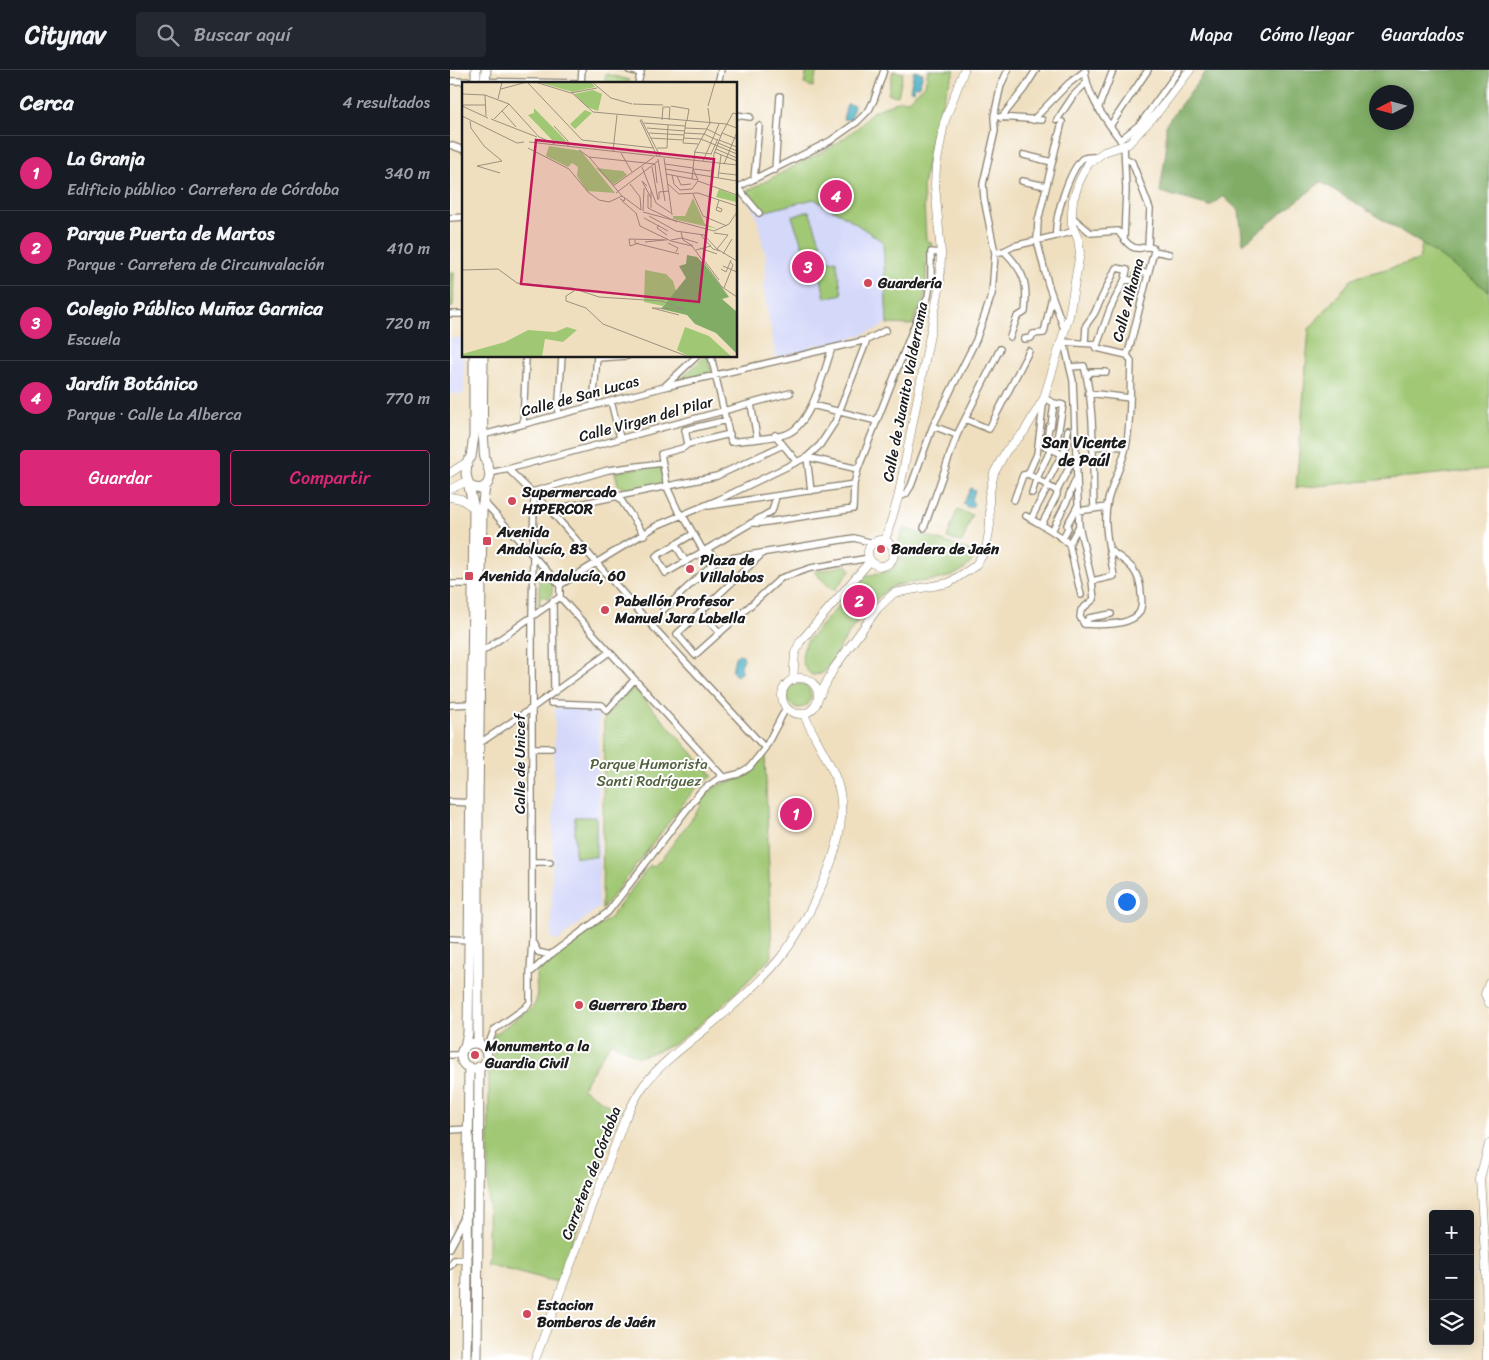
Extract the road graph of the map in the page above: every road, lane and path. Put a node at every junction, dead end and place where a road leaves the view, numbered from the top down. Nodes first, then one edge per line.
1 (476, 70) edge
2 (486, 70) edge
3 (629, 70) edge
4 (884, 70) edge
5 (964, 70) edge
6 (1008, 70) edge
7 (1036, 70) edge
8 (1085, 70) edge
9 (1113, 70) edge
10 (1148, 70) edge
11 (1179, 70) edge
12 (1190, 70) edge
13 (641, 72) edge
14 (450, 81) edge
15 (466, 82) edge
16 (481, 82) edge
17 (481, 82) edge
18 (1086, 83) junction
19 (780, 96) dead end
20 (1098, 109) junction
21 (738, 115) edge
22 (750, 117) dead end
23 (998, 117) junction
24 (1033, 120) junction
25 (1042, 120) dead end
26 (759, 126) dead end
27 (1110, 126) junction
28 (1121, 141) junction
29 (450, 145) edge
30 (462, 149) edge
31 (1024, 155) dead end
32 (1097, 157) junction
33 (1125, 158) junction
34 (1052, 162) junction
35 (775, 170) junction
36 (754, 179) junction
37 (1022, 181) dead end
38 (1046, 186) junction
39 (738, 187) edge
40 (738, 189) edge
41 (759, 213) dead end
42 (1072, 217) junction
43 (1075, 231) junction
44 (1056, 236) junction
45 (1124, 239) junction
46 (1036, 240) junction
47 (1148, 246) junction
48 (1004, 251) junction
49 (1154, 252) junction
50 (942, 253) junction
51 (995, 253) junction
52 (1169, 254) dead end
53 (1148, 274) junction
54 (1125, 280) junction
55 (1052, 296) junction
56 (886, 330) dead end
57 (1063, 336) junction
58 (1010, 337) dead end
59 (867, 340) junction
60 (1024, 340) dead end
61 (1084, 342) junction
62 (832, 348) junction
63 (1096, 348) junction
64 (1000, 349) dead end
65 (1028, 351) dead end
66 (1126, 355) junction
67 (474, 358) edge
68 (483, 358) edge
69 (526, 358) edge
70 (562, 358) edge
71 (597, 358) edge
72 (695, 358) edge
73 (712, 358) edge
74 (1070, 367) junction
75 (1106, 372) dead end
76 (716, 374) junction
77 (1087, 376) junction
78 (664, 387) junction
79 (790, 393) dead end
80 (1088, 393) junction
81 (1044, 398) junction
82 (1130, 398) junction
83 (611, 401) junction
84 (1054, 403) junction
85 (752, 404) junction
86 (812, 405) junction
87 (593, 406) junction
88 (725, 411) junction
89 (839, 412) junction
90 (558, 414) junction
91 (964, 419) junction
92 (727, 420) junction
93 (877, 421) junction
94 (522, 424) junction
95 (933, 426) junction
96 (1068, 430) dead end
97 (730, 434) junction
98 (483, 435) junction
99 (775, 435) junction
100 (957, 435) junction
101 (620, 438) junction
102 (757, 438) junction
103 (688, 444) junction
104 (783, 445) junction
105 (1038, 446) junction
106 (1092, 447) junction
107 (1126, 447) junction
108 (1051, 449) junction
109 (1063, 455) junction
110 (807, 457) junction
111 (485, 458) junction
112 (469, 459) junction
113 (1075, 461) junction
114 (797, 462) junction
115 (662, 463) junction
116 (508, 469) junction
117 (858, 469) junction
118 (490, 472) junction
119 (450, 473) edge
120 (1028, 474) junction
121 (1077, 477) junction
122 (1036, 480) junction
123 (469, 483) junction
124 (854, 484) junction
125 (486, 486) junction
126 (1047, 486) junction
127 (667, 487) junction
128 (450, 489) edge
129 (811, 491) junction
130 (533, 493) junction
131 (1032, 493) dead end
132 (1057, 493) junction
133 (619, 497) junction
134 (776, 497) junction
135 (450, 498) edge
136 (898, 498) junction
137 (1014, 500) dead end
138 (483, 502) junction
139 (701, 507) junction
140 (1107, 507) junction
141 (474, 508) junction
142 (1078, 508) junction
143 (1094, 509) junction
144 (550, 510) junction
145 (682, 515) junction
146 (751, 523) junction
147 (1042, 524) junction
148 (1079, 526) junction
149 (924, 528) dead end
150 (1052, 531) junction
151 (693, 534) junction
152 (644, 535) junction
153 (1063, 538) junction
154 (885, 541) junction
155 (873, 543) junction
156 (675, 544) junction
157 (1069, 544) junction
158 (1109, 549) junction
159 (705, 551) junction
160 (763, 553) junction
161 (533, 556) junction
162 (870, 559) junction
163 (716, 560) junction
164 (686, 562) junction
165 (597, 563) junction
166 (1092, 581) junction
167 (450, 584) edge
168 (473, 584) junction
169 (560, 585) junction
170 (1081, 595) dead end
171 (560, 597) junction
172 (553, 601) junction
173 (663, 610) dead end
174 (701, 612) junction
175 (1111, 614) dead end
176 (532, 616) junction
177 (1084, 624) junction
178 (720, 633) junction
179 (608, 652) junction
180 (480, 654) junction
181 (831, 672) junction
182 (634, 680) junction
183 (793, 680) junction
184 (809, 681) junction
185 (554, 692) junction
186 (818, 699) junction
187 (472, 704) junction
188 (551, 704) dead end
189 (450, 705) edge
190 (532, 708) junction
191 (786, 708) junction
192 (804, 714) junction
193 (480, 742) junction
194 (533, 748) junction
195 (551, 748) dead end
196 (765, 748) junction
197 (723, 777) junction
198 (450, 802) edge
199 (474, 803) junction
200 (532, 862) junction
201 (550, 862) dead end
202 (532, 939) junction
203 (450, 940) edge
204 (469, 940) junction
205 (550, 956) junction
206 (530, 972) junction
207 (1489, 983) edge
208 (1489, 1003) edge
209 (478, 1043) junction
210 (466, 1046) junction
211 (486, 1051) junction
212 (450, 1055) edge
213 (461, 1055) junction
214 (469, 1067) junction
215 (479, 1067) junction
216 (469, 1129) junction
217 (450, 1130) edge
218 (1489, 1144) edge
219 (467, 1216) junction
220 (450, 1248) edge
221 (467, 1259) junction
222 (450, 1266) edge
223 (466, 1360) edge
224 (477, 1360) edge
225 (535, 1360) edge
226 (1488, 1360) edge

1 - 16 main road
2 - 17 main road
3 - 13 street
4 - 35 street
5 - 50 main road, Calle de Juanito Valderrama
6 - 23 street
7 - 23 street
8 - 18 street
8 - 24 street
9 - 20 street
10 - 27 street
11 - 28 street
12 - 28 main road
14 - 15 street
18 - 20 street
18 - 34 street
19 - 35 street
20 - 27 street
21 - 22 street
23 - 24 street
23 - 51 street
24 - 25 street
26 - 36 street
27 - 28 street
28 - 32 main road
28 - 33 street
29 - 30 street
31 - 34 street
32 - 42 main road
32 - 44 street
33 - 45 street
33 - 47 street
34 - 38 street
35 - 36 street
36 - 39 street
37 - 38 street
38 - 46 street
40 - 41 street
42 - 43 main road
42 - 45 street
43 - 44 street
43 - 57 main road
44 - 46 street
45 - 47 street
46 - 48 street
46 - 55 street
47 - 49 street
48 - 51 street
48 - 58 street
49 - 52 street
49 - 53 street, Calle Alhama
50 - 93 street
50 - 136 main road, Calle de Juanito Valderrama
51 - 95 street
53 - 54 street
53 - 66 street, Calle Alhama
54 - 61 street
54 - 63 street
55 - 57 street
55 - 60 street
56 - 59 street, Calle de San Lucas
57 - 61 street
57 - 74 street
57 - 81 main road
59 - 62 street, Calle de San Lucas
59 - 89 street
61 - 63 street
62 - 76 street, Calle de San Lucas
62 - 86 street
63 - 66 street
64 - 91 street
65 - 91 street
66 - 82 street
67 - 112 main road
68 - 98 main road
69 - 94 street
70 - 90 street
71 - 87 street
72 - 78 street
73 - 76 street
74 - 77 street
74 - 113 street
75 - 77 street
76 - 78 street, Calle de San Lucas
76 - 88 street
77 - 80 street
78 - 83 street, Calle de San Lucas
79 - 85 street, Calle Virgen del Pilar
80 - 82 street
80 - 106 street
81 - 84 street
81 - 105 street
81 - 181 main road
82 - 107 street
83 - 87 street, Calle de San Lucas
83 - 101 street
84 - 108 street
84 - 108 street
85 - 88 street, Calle Virgen del Pilar
85 - 102 street
86 - 89 street
86 - 99 street
87 - 90 street, Calle de San Lucas
88 - 92 street
88 - 101 street, Calle Virgen del Pilar
89 - 93 street
89 - 110 street
90 - 94 street, Calle de San Lucas
91 - 100 street
92 - 97 street
92 - 103 street
93 - 117 street
94 - 98 street, Calle de San Lucas
95 - 100 street
95 - 136 street
96 - 109 street
97 - 102 street
97 - 103 street
98 - 111 main road
99 - 102 street
99 - 104 street
100 - 149 street
101 - 116 street, Calle Virgen del Pilar
103 - 115 street
104 - 114 street
104 - 127 street
105 - 108 street
105 - 120 street
106 - 107 street
106 - 143 street
107 - 140 street
108 - 109 street
108 - 122 street
109 - 113 street
109 - 126 street
110 - 114 street
110 - 117 street
110 - 129 street
111 - 112 main road
111 - 118 main road
112 - 119 main road
112 - 123 main road
113 - 121 street
113 - 132 street
114 - 139 street
115 - 127 street
115 - 130 street
116 - 118 street, Calle Virgen del Pilar
116 - 130 street
117 - 124 street
118 - 125 main road
120 - 122 street
120 - 137 street
121 - 142 street
121 - 150 street
122 - 126 street
122 - 131 street
123 - 125 main road
123 - 128 main road
123 - 141 main road
124 - 129 street
124 - 146 street
125 - 138 main road
126 - 132 street
126 - 147 street
127 - 133 street
127 - 145 street
129 - 134 street
130 - 144 street
130 - 161 street, Calle de Unicef
132 - 147 street
133 - 144 street
133 - 152 street
134 - 139 street
134 - 146 street
135 - 141 main road
136 - 154 main road, Calle de Juanito Valderrama
138 - 161 street
138 - 180 main road
139 - 145 street
140 - 143 street
140 - 158 street
141 - 168 main road
142 - 143 street
142 - 148 street
142 - 153 street
144 - 165 street
145 - 151 street
145 - 152 street
146 - 159 street
147 - 150 street
148 - 157 street
148 - 166 street
150 - 153 street
151 - 156 street
151 - 159 street
152 - 165 street
153 - 157 street
154 - 155 main road
154 - 162 main road
155 - 160 street
155 - 162 main road
156 - 164 street
156 - 164 street
157 - 170 street
158 - 166 street
158 - 177 street
159 - 163 street
159 - 164 street
160 - 163 street
160 - 174 street
161 - 169 street
161 - 176 street, Calle de Unicef
162 - 178 street
162 - 183 main road
163 - 173 street
165 - 169 street
165 - 196 street
166 - 177 street
167 - 168 street
168 - 187 main road
169 - 171 street
171 - 172 street
171 - 179 street
172 - 176 street
172 - 185 street
174 - 178 street
174 - 178 street
175 - 177 street
176 - 180 street
176 - 190 street, Calle de Unicef
179 - 182 street
179 - 185 street
180 - 193 main road
181 - 184 main road
181 - 186 main road
182 - 188 street
182 - 197 street
183 - 184 main road
183 - 191 main road
184 - 186 main road
185 - 190 street
186 - 192 main road
187 - 189 street
187 - 199 main road
190 - 193 street
190 - 194 street, Calle de Unicef
191 - 192 main road
191 - 196 street
192 - 225 main road, Carretera de Córdoba
193 - 199 main road
194 - 195 street
194 - 200 street, Calle de Unicef
196 - 197 street
197 - 205 street
198 - 199 street
199 - 204 main road
199 - 209 main road
200 - 201 street
200 - 202 street, Calle de Unicef
202 - 205 street
202 - 206 street, Calle de Unicef
203 - 204 street
204 - 210 main road
205 - 206 street
206 - 211 street, Calle de Unicef
207 - 208 main road
209 - 210 main road
209 - 211 main road
210 - 213 main road
211 - 215 main road
212 - 213 street
213 - 214 main road
214 - 215 main road
214 - 216 main road
215 - 224 main road
216 - 217 street
216 - 219 main road
218 - 226 main road
219 - 220 street
219 - 221 main road
221 - 222 street
221 - 223 main road

